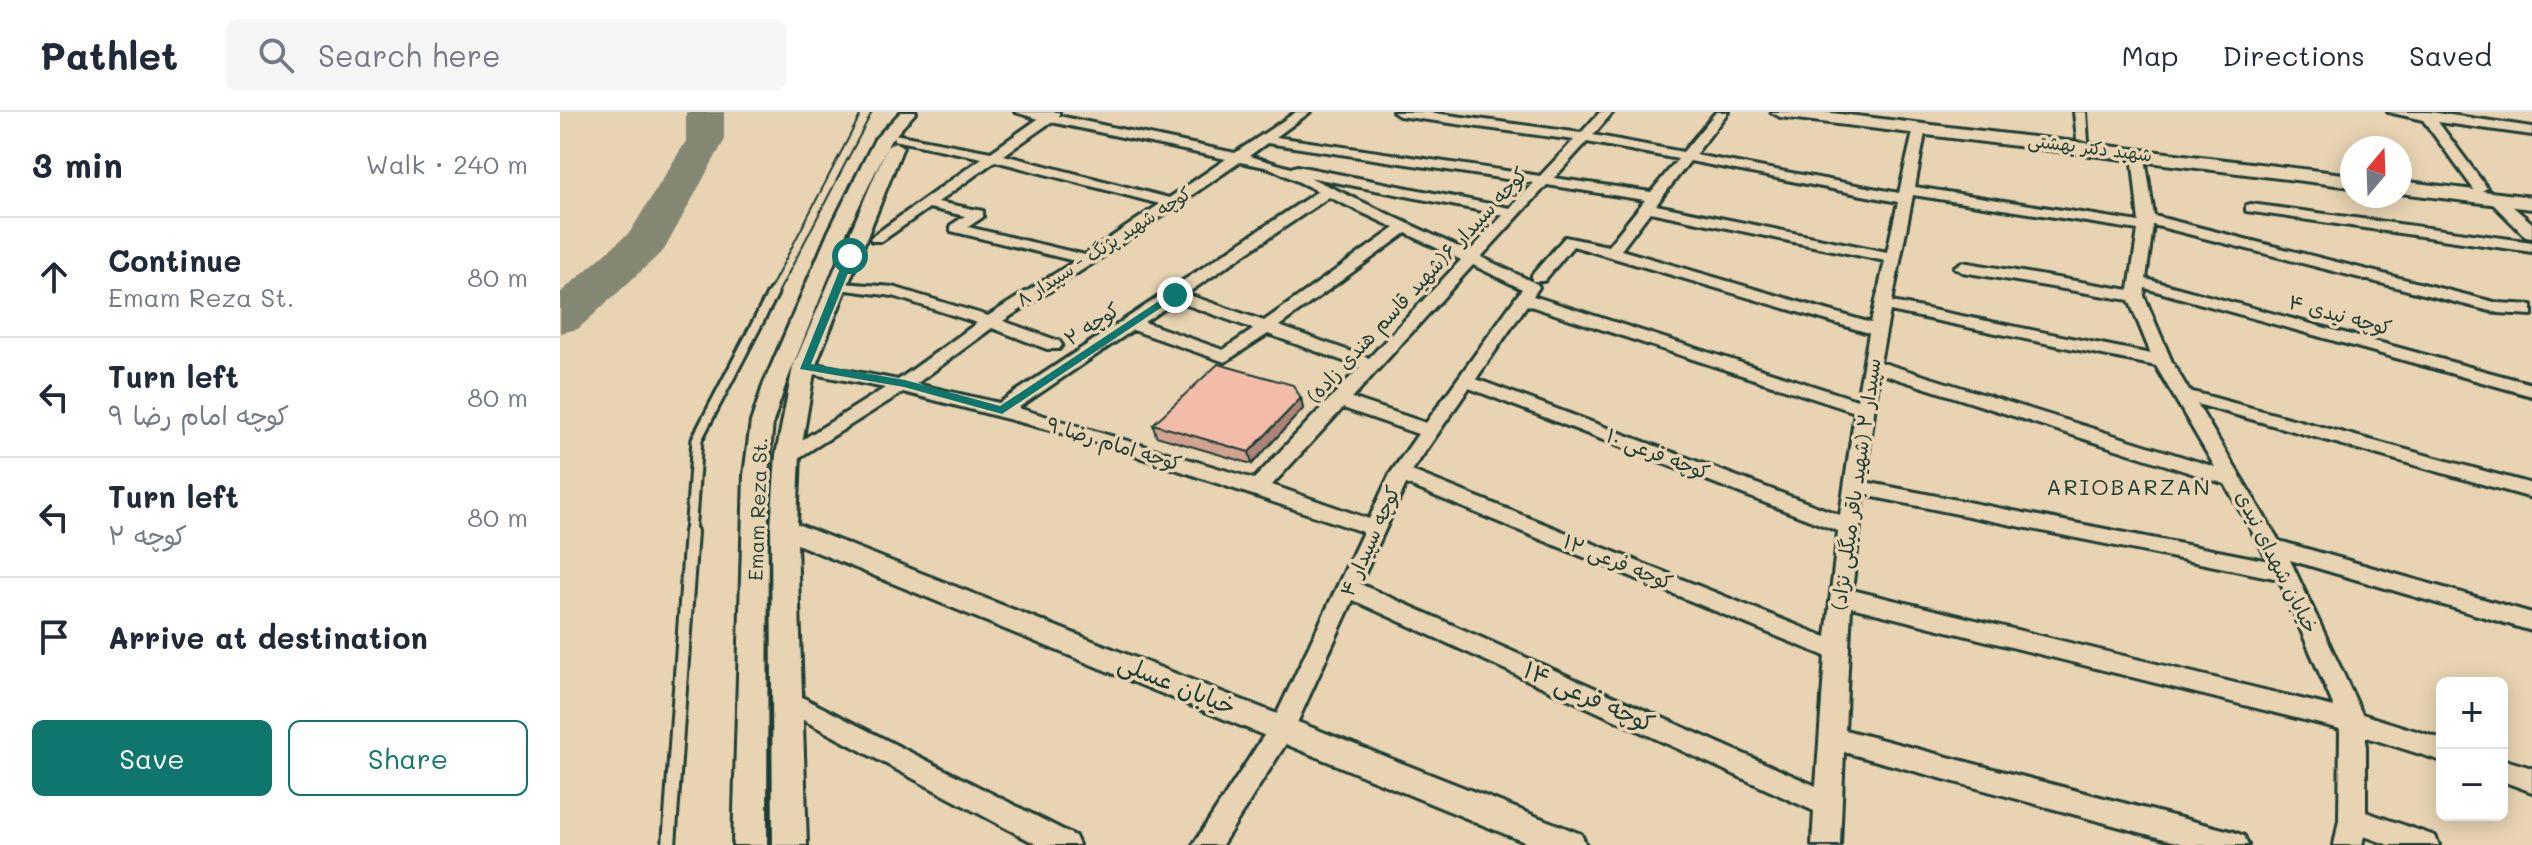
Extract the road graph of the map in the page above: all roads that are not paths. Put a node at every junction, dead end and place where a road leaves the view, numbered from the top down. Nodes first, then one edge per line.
1 (867, 112) edge
2 (909, 112) edge
3 (925, 112) edge
4 (1021, 112) edge
5 (1277, 112) edge
6 (1399, 112) edge
7 (1607, 112) edge
8 (1722, 112) edge
9 (1780, 112) edge
10 (1846, 112) edge
11 (2080, 112) edge
12 (2394, 112) edge
13 (1301, 114) edge
14 (2426, 114) edge
15 (1054, 115) edge
16 (1920, 128) junction
17 (2532, 131) edge
18 (899, 137) junction
19 (1583, 137) junction
20 (1266, 139) junction
21 (2083, 139) junction
22 (2139, 154) junction
23 (991, 156) junction
24 (1240, 156) junction
25 (1685, 157) junction
26 (1274, 165) junction
27 (2340, 171) edge
28 (2340, 179) edge
29 (1544, 180) junction
30 (2412, 180) edge
31 (2412, 188) edge
32 (2480, 188) junction
33 (1325, 193) junction
34 (1907, 194) junction
35 (2532, 194) edge
36 (2498, 199) junction
37 (1652, 202) junction
38 (1172, 203) junction
39 (2532, 203) edge
40 (929, 204) junction
41 (2251, 208) dead end
42 (1515, 213) junction
43 (2146, 223) junction
44 (1403, 229) junction
45 (2532, 233) edge
46 (877, 238) dead end
47 (2532, 247) edge
48 (1611, 252) junction
49 (1472, 257) junction
50 (1893, 258) junction
51 (1088, 260) junction
52 (1962, 267) dead end
53 (837, 285) junction
54 (1531, 288) junction
55 (2136, 288) junction
56 (1175, 295) junction
57 (1884, 305) junction
58 (2532, 310) edge
59 (988, 323) junction
60 (1132, 324) junction
61 (1265, 327) junction
62 (1877, 330) junction
63 (1053, 345) dead end
64 (2163, 362) junction
65 (1871, 365) junction
66 (1375, 366) junction
67 (804, 367) junction
68 (1466, 381) junction
69 (905, 383) junction
70 (2532, 390) edge
71 (2184, 395) junction
72 (1342, 401) junction
73 (1866, 409) junction
74 (1002, 410) junction
75 (1430, 431) junction
76 (788, 455) junction
77 (1400, 474) junction
78 (2234, 480) junction
79 (1259, 487) junction
80 (1856, 487) junction
81 (2532, 491) edge
82 (1850, 527) junction
83 (1373, 528) junction
84 (784, 529) junction
85 (2273, 547) junction
86 (2287, 573) junction
87 (1350, 589) junction
88 (1840, 596) junction
89 (2532, 622) edge
90 (1835, 650) junction
91 (788, 700) junction
92 (2353, 722) junction
93 (1283, 727) junction
94 (1833, 738) junction
95 (2439, 749) edge
96 (2508, 772) edge
97 (2532, 780) edge
98 (1827, 804) junction
99 (2350, 832) edge
100 (669, 845) edge
101 (750, 845) edge
102 (790, 845) edge
103 (1065, 845) edge
104 (1207, 845) edge
105 (1569, 845) edge
106 (1826, 845) edge
107 (2234, 845) edge
108 (2425, 845) edge

1 - 100 lane
2 - 101 street, Emam Reza St.
3 - 18 street, Emam Reza St.
4 - 15 street
5 - 13 street
6 - 19 street
7 - 19 street, کوچه سپیدار ۶(شهید قاسم هندی زاده)
8 - 25 street
9 - 16 main road, شهید دکتر بهشتی
10 - 21 main road, شهید دکتر بهشتی
11 - 21 street
12 - 14 street
13 - 20 street, کوچه شهید پژنگ - سپیدار ۸
14 - 17 street
14 - 32 street
15 - 23 street
15 - 24 street
16 - 22 main road, شهید دکتر بهشتی
16 - 34 street, سپیدار ۲ (شهید باقر میگلی نژاد)
18 - 23 street
18 - 53 street, Emam Reza St.
19 - 25 street
19 - 29 street, کوچه سپیدار ۶(شهید قاسم هندی زاده)
20 - 24 street, کوچه شهید پژنگ - سپیدار ۸
20 - 29 street
21 - 27 main road, شهید دکتر بهشتی
22 - 28 main road, شهید دکتر بهشتی
22 - 43 street
23 - 38 street
23 - 40 street
24 - 26 street
24 - 38 street, کوچه شهید پژنگ - سپیدار ۸
25 - 34 street
25 - 37 street
26 - 33 street
26 - 42 street
29 - 37 street
29 - 42 street, کوچه سپیدار ۶(شهید قاسم هندی زاده)
30 - 32 main road
31 - 36 main road
32 - 35 main road
33 - 44 street
33 - 56 street, کوچه ۲
34 - 43 street
34 - 50 street, سپیدار ۲ (شهید باقر میگلی نژاد)
36 - 39 main road
36 - 45 street
37 - 48 street
37 - 50 street
38 - 51 street, کوچه شهید پژنگ - سپیدار ۸
40 - 46 street
40 - 51 street
41 - 47 street
42 - 49 street, کوچه سپیدار ۶(شهید قاسم هندی زاده)
43 - 55 street
43 - 58 street
44 - 49 street
44 - 61 street
48 - 54 street, کوچه سپیدار ۴
48 - 62 street
49 - 54 street
49 - 66 street, کوچه سپیدار ۶(شهید قاسم هندی زاده)
50 - 57 street, سپیدار ۲ (شهید باقر میگلی نژاد)
51 - 59 street, کوچه شهید پژنگ - سپیدار ۸
52 - 55 street, کوچه نیدی ۴
53 - 59 street
53 - 67 street, Emam Reza St.
54 - 68 street, کوچه سپیدار ۴
54 - 73 street
55 - 64 street, خیابان شهدای نیدی
55 - 70 street, کوچه نیدی ۴
56 - 60 street, کوچه ۲
56 - 61 street
57 - 62 street, سپیدار ۲ (شهید باقر میگلی نژاد)
57 - 64 street
59 - 63 street
59 - 69 street, کوچه شهید پژنگ - سپیدار ۸
60 - 61 street
60 - 74 street, کوچه ۲
61 - 66 street
62 - 65 street, سپیدار ۲ (شهید باقر میگلی نژاد)
64 - 71 street, خیابان شهدای نیدی
65 - 73 street, سپیدار ۲ (شهید باقر میگلی نژاد)
65 - 78 street
66 - 72 street, کوچه سپیدار ۶(شهید قاسم هندی زاده)
67 - 69 street, کوچه امام رضا ۹
67 - 76 street, Emam Reza St.
68 - 75 street, کوچه سپیدار ۴
68 - 82 street, کوچه فرعی ۱۰
69 - 74 street, کوچه امام رضا ۹
69 - 76 street, کوچه شهید پژنگ - سپیدار ۸
71 - 78 street, خیابان شهدای نیدی
71 - 81 street
72 - 75 street
72 - 79 street, کوچه سپیدار ۶(شهید قاسم هندی زاده)
73 - 80 street, سپیدار ۲ (شهید باقر میگلی نژاد)
74 - 79 street, کوچه امام رضا ۹
75 - 77 street, کوچه سپیدار ۴
76 - 84 street, Emam Reza St.
77 - 83 street, کوچه سپیدار ۴
77 - 90 street, کوچه فرعی ۱۲
78 - 85 street, خیابان شهدای نیدی
79 - 83 street, کوچه امام رضا ۹
80 - 82 street, سپیدار ۲ (شهید باقر میگلی نژاد)
80 - 86 street
82 - 88 street, سپیدار ۲ (شهید باقر میگلی نژاد)
83 - 87 street, کوچه سپیدار ۴
84 - 91 street, Emam Reza St.
84 - 93 street, خیابان عسلی
85 - 86 street, خیابان شهدای نیدی
85 - 89 street
86 - 92 street, خیابان شهدای نیدی
87 - 93 street, کوچه سپیدار ۴
87 - 98 street, کوچه فرعی ۱۴
88 - 90 street, سپیدار ۲ (شهید باقر میگلی نژاد)
88 - 92 street
90 - 94 street, سپیدار ۲ (شهید باقر میگلی نژاد)
91 - 102 street, Emam Reza St.
91 - 103 street
92 - 95 street
92 - 99 street, خیابان شهدای نیدی
93 - 104 street, کوچه سپیدار ۴
93 - 105 street, خیابان عسلی
94 - 98 street, سپیدار ۲ (شهید باقر میگلی نژاد)
94 - 107 street
96 - 97 street
98 - 106 street, سپیدار ۲ (شهید باقر میگلی نژاد)
99 - 108 street

